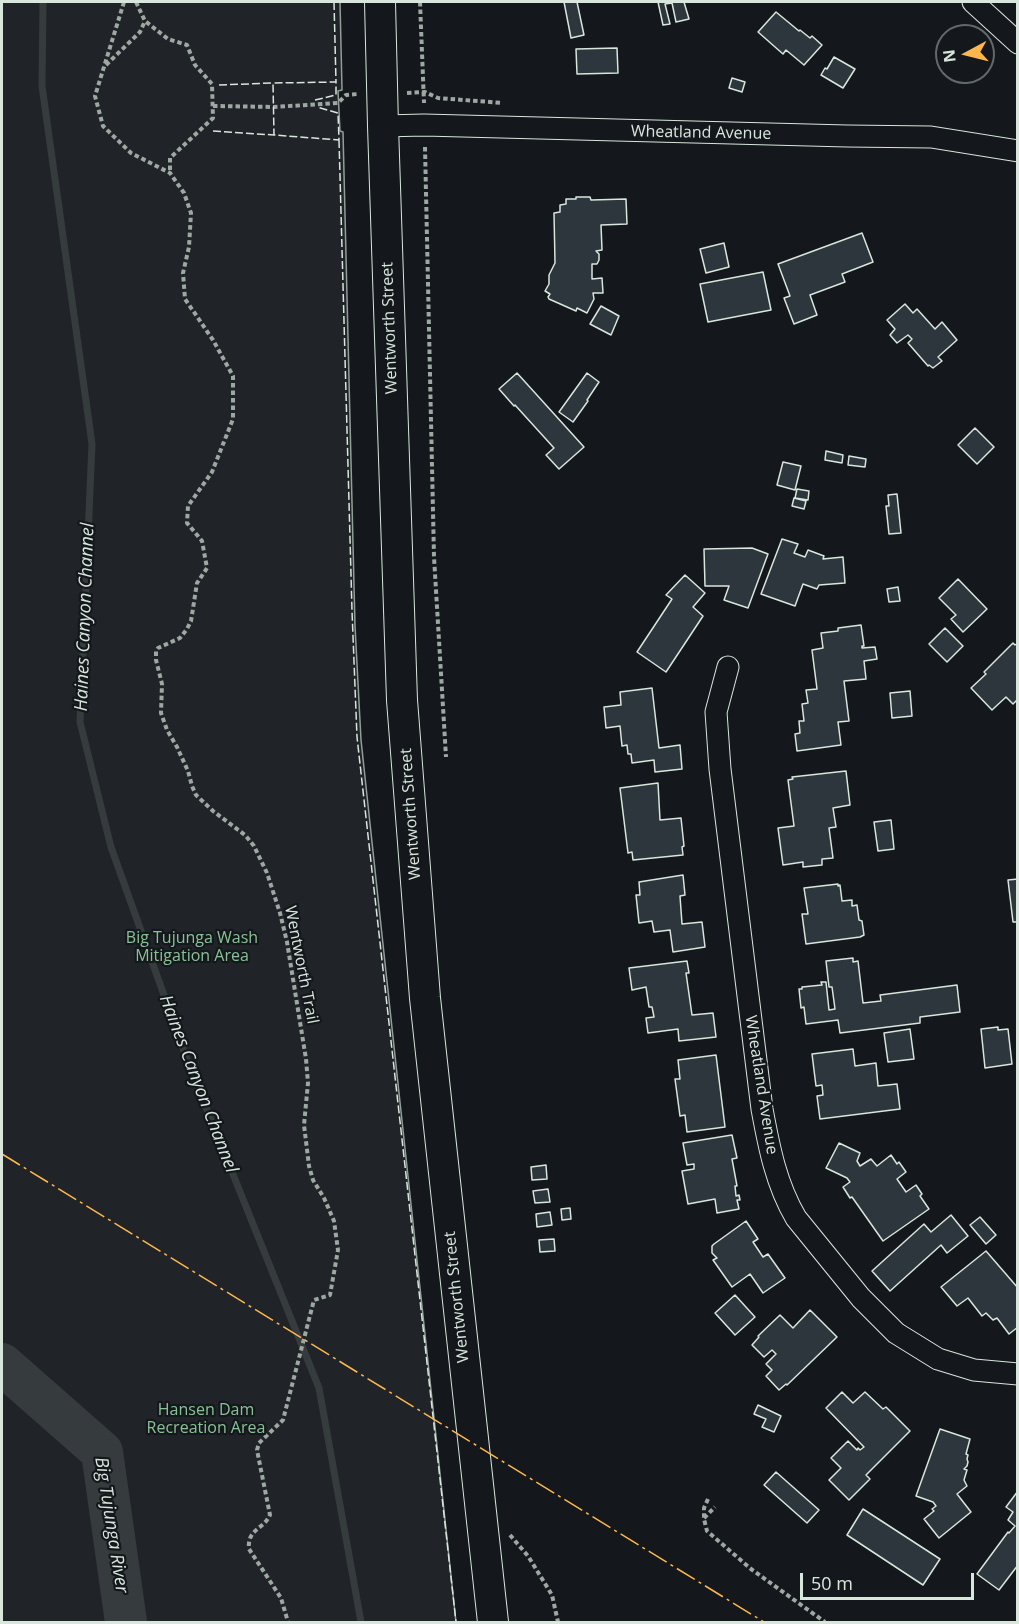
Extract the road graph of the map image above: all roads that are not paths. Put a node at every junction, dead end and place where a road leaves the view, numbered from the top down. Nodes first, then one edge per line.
1 (380, 2) edge
2 (972, 2) edge
3 (1017, 43) edge
4 (383, 126) junction
5 (1017, 151) edge
6 (728, 668) dead end
7 (1017, 1374) edge
8 (493, 1623) edge

1 - 4 main road, Wentworth Street
2 - 3 street
4 - 5 street, Wheatland Avenue
4 - 8 main road, Wentworth Street
6 - 7 street, Wheatland Avenue

